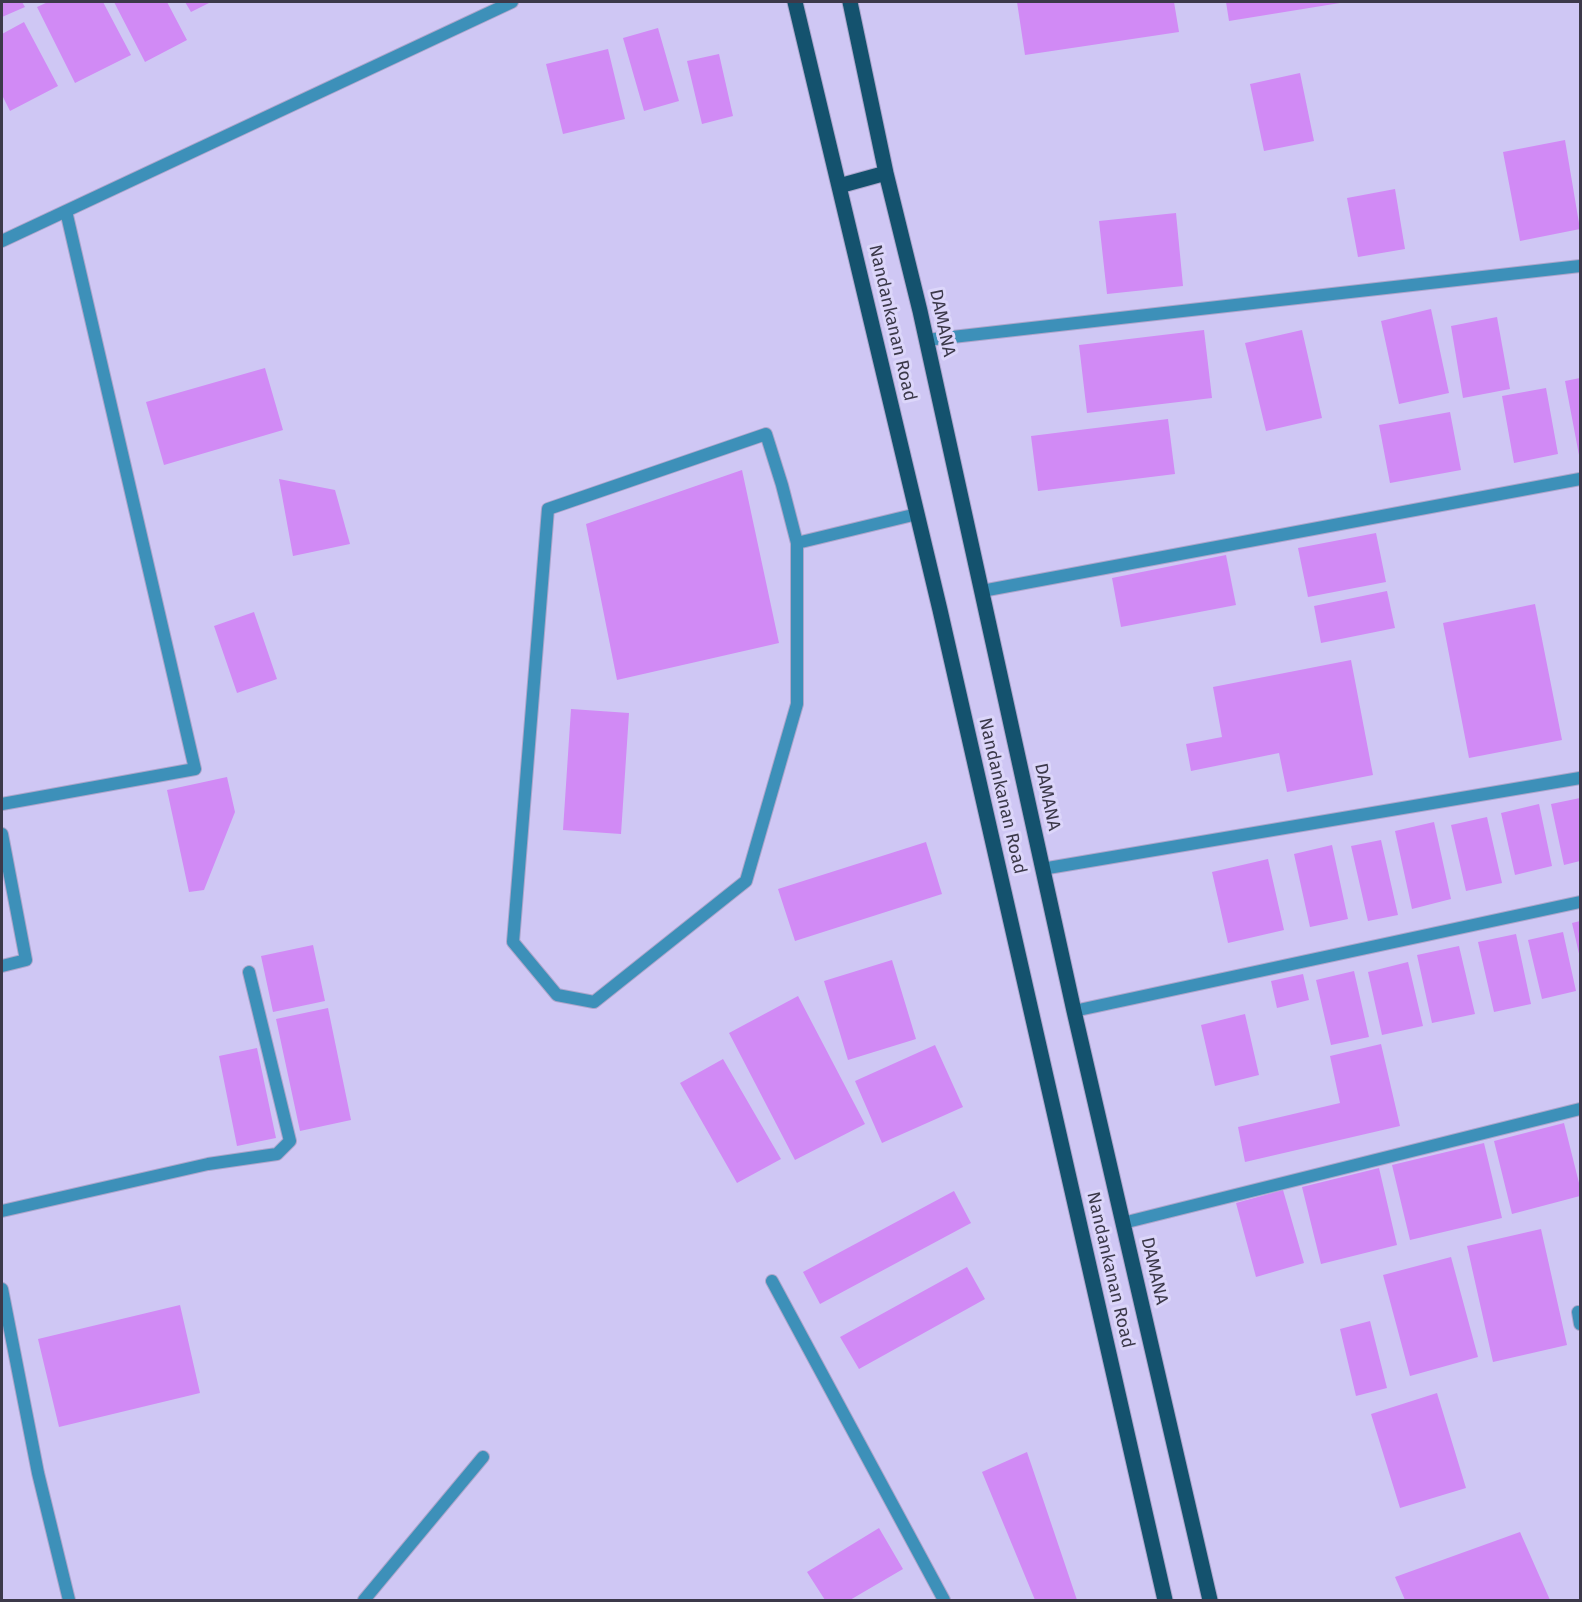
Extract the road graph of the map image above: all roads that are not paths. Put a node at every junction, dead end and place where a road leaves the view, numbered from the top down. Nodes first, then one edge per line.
1 (509, 2) edge
2 (795, 2) edge
3 (850, 2) edge
4 (886, 173) junction
5 (839, 186) junction
6 (66, 211) junction
7 (2, 241) edge
8 (1581, 266) edge
9 (926, 340) junction
10 (1581, 479) edge
11 (917, 514) junction
12 (797, 543) junction
13 (981, 591) junction
14 (1581, 778) edge
15 (2, 804) edge
16 (2, 834) edge
17 (1042, 869) junction
18 (1581, 902) edge
19 (2, 966) edge
20 (249, 972) dead end
21 (1074, 1011) junction
22 (1581, 1109) edge
23 (2, 1211) edge
24 (1123, 1223) junction
25 (772, 1281) dead end
26 (2, 1289) edge
27 (483, 1456) dead end
28 (69, 1600) edge
29 (364, 1600) edge
30 (944, 1600) edge
31 (1166, 1600) edge
32 (1210, 1600) edge

1 - 6 street
2 - 5 main road, Nandankanan Road
3 - 4 main road, DAMANA
4 - 5 main road
4 - 9 main road, DAMANA
5 - 11 main road, Nandankanan Road
6 - 7 street
6 - 15 street
8 - 9 street
9 - 13 main road, DAMANA
10 - 13 street
11 - 12 street
11 - 31 main road, Nandankanan Road
12 - 12 street
13 - 17 main road, DAMANA
14 - 17 street
16 - 19 street
17 - 21 main road, DAMANA
18 - 21 street
20 - 23 street
21 - 24 main road, DAMANA
22 - 24 street
24 - 32 main road, DAMANA
25 - 30 street
26 - 28 street
27 - 29 street

